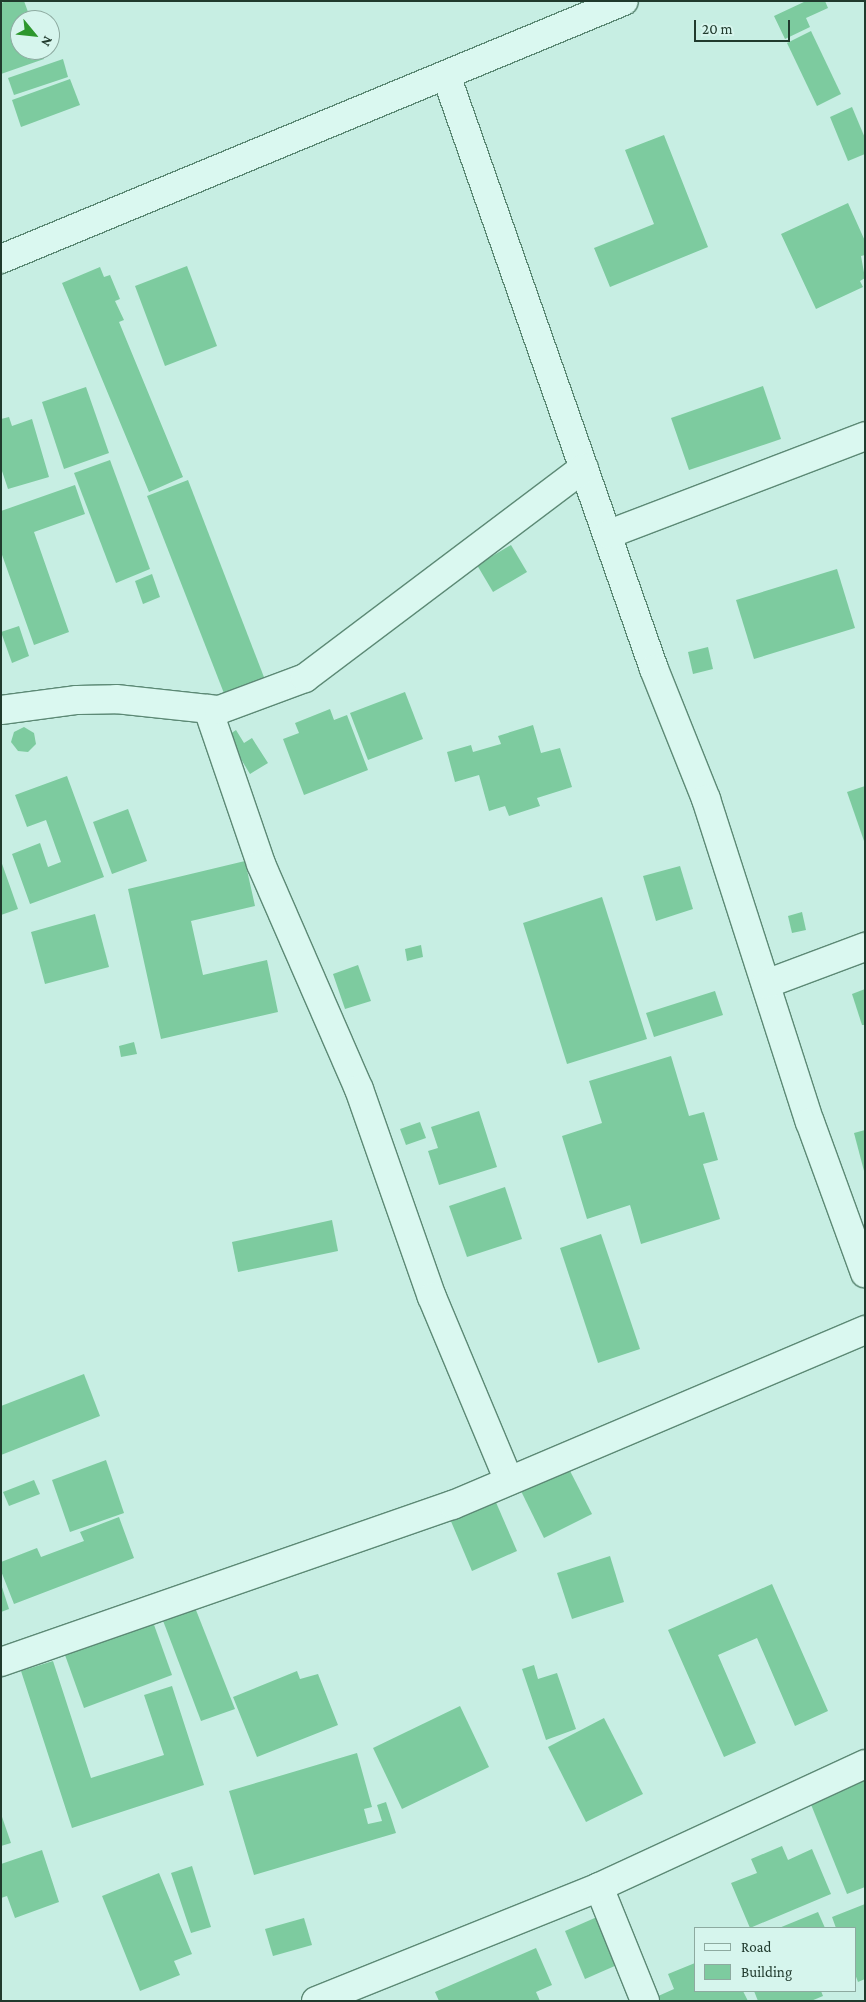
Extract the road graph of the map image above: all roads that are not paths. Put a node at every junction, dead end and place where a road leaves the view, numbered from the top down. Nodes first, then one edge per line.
1 (624, 1) edge
2 (446, 75) junction
3 (1, 259) edge
4 (865, 436) edge
5 (584, 468) junction
6 (609, 534) junction
7 (208, 709) junction
8 (1, 710) edge
9 (865, 947) edge
10 (766, 984) junction
11 (865, 1273) edge
12 (865, 1330) edge
13 (509, 1481) junction
14 (1, 1662) edge
15 (865, 1764) edge
16 (599, 1887) junction
17 (316, 2001) edge
18 (645, 2001) edge

1 - 2 street
2 - 3 street
2 - 5 street
4 - 6 street
5 - 6 street
5 - 7 street
6 - 10 street
7 - 8 street
7 - 13 street
9 - 10 street
10 - 11 street
12 - 13 street
13 - 14 street
15 - 16 street
16 - 17 street
16 - 18 street

